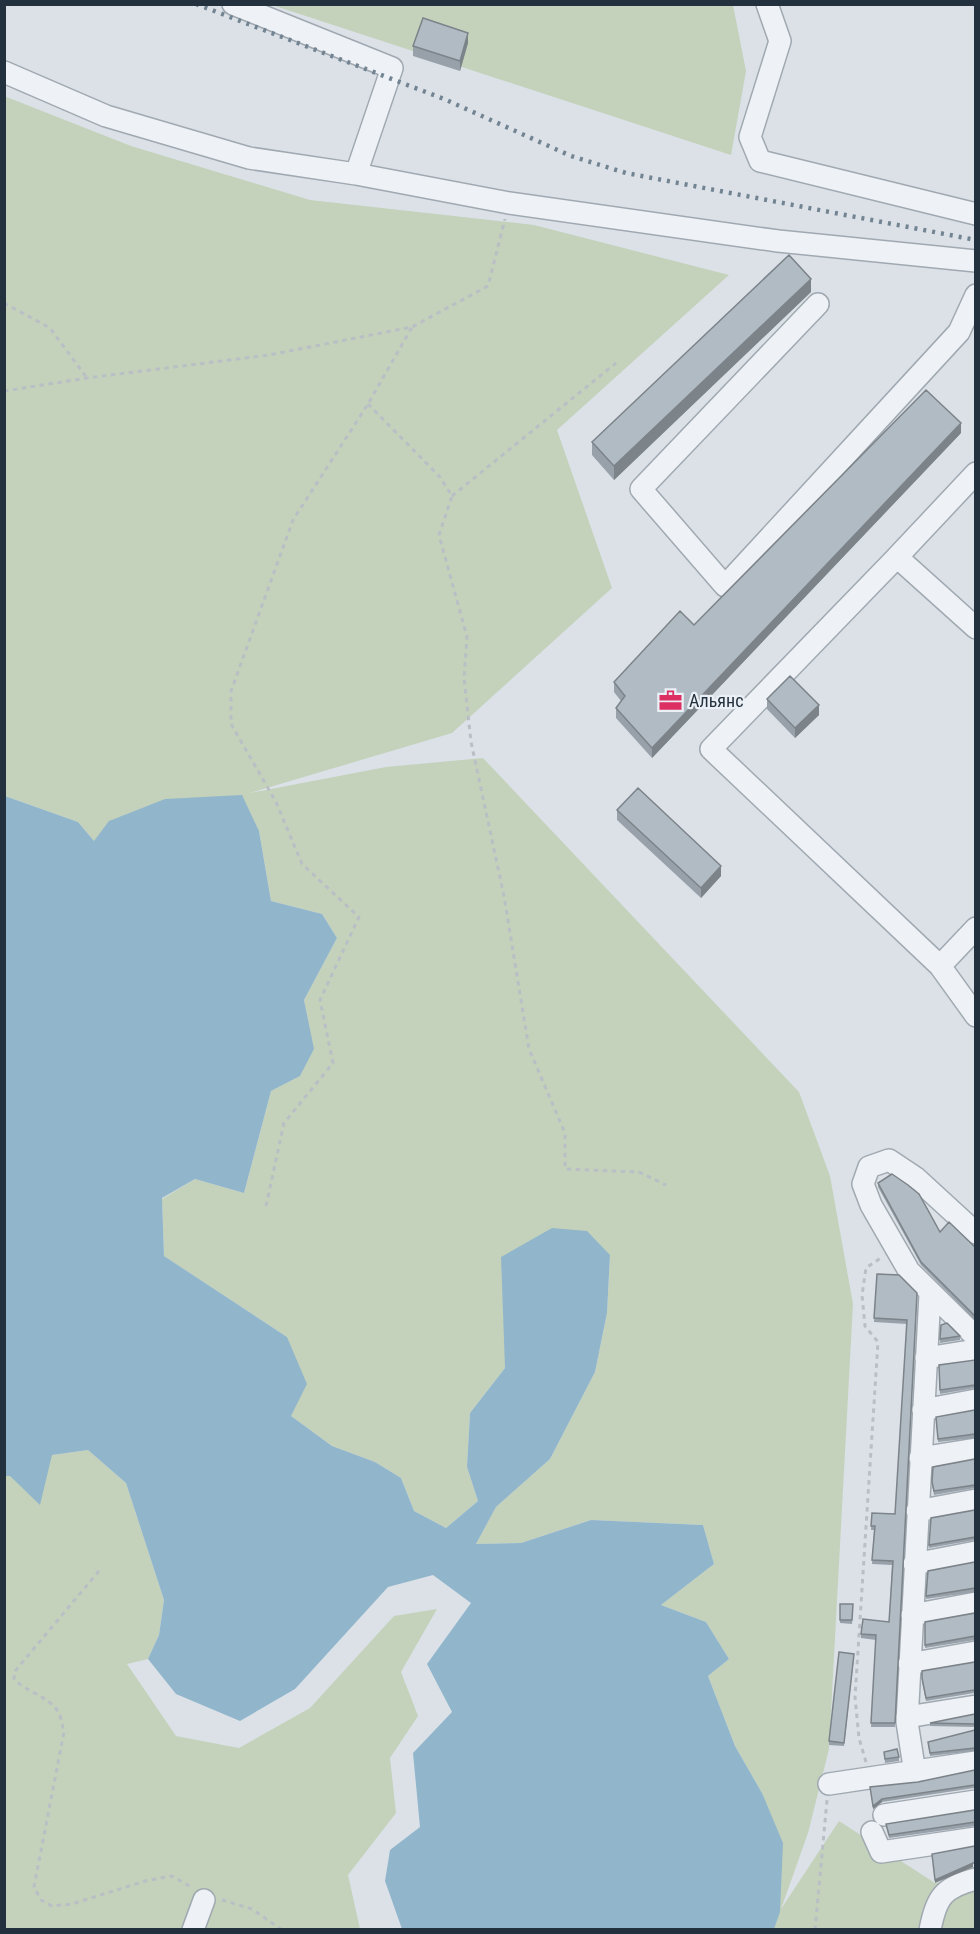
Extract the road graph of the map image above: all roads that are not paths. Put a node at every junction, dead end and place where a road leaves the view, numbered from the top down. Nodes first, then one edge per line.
1 (233, 4) edge
2 (767, 4) edge
3 (4, 72) edge
4 (356, 174) junction
5 (975, 214) edge
6 (975, 261) edge
7 (975, 295) edge
8 (818, 304) dead end
9 (975, 473) edge
10 (897, 557) junction
11 (975, 628) edge
12 (975, 928) edge
13 (940, 966) junction
14 (975, 1016) edge
15 (975, 1233) edge
16 (930, 1294) junction
17 (975, 1337) edge
18 (975, 1350) edge
19 (926, 1358) junction
20 (975, 1400) edge
21 (923, 1410) junction
22 (975, 1449) edge
23 (920, 1458) junction
24 (975, 1500) edge
25 (917, 1511) junction
26 (975, 1552) edge
27 (914, 1564) junction
28 (975, 1603) edge
29 (912, 1615) junction
30 (975, 1652) edge
31 (909, 1664) junction
32 (975, 1706) edge
33 (907, 1717) junction
34 (975, 1762) edge
35 (915, 1773) junction
36 (829, 1784) road end
37 (975, 1801) edge
38 (975, 1838) edge
39 (975, 1879) edge
40 (204, 1900) road end
41 (193, 1929) edge
42 (930, 1929) edge

1 - 4 lane
2 - 5 lane
3 - 4 lane
4 - 6 lane
7 - 8 lane
9 - 10 lane
10 - 11 lane
10 - 13 lane
12 - 13 lane
13 - 14 lane
15 - 16 lane
16 - 17 lane
16 - 19 lane
18 - 19 lane
19 - 21 lane
20 - 21 lane
21 - 23 lane
22 - 23 lane
23 - 25 lane
24 - 25 lane
25 - 27 lane
26 - 27 lane
27 - 29 lane
28 - 29 lane
29 - 31 lane
30 - 31 lane
31 - 33 lane
32 - 33 lane
33 - 35 lane
34 - 35 lane
35 - 36 lane
37 - 38 lane
39 - 42 lane
40 - 41 lane

